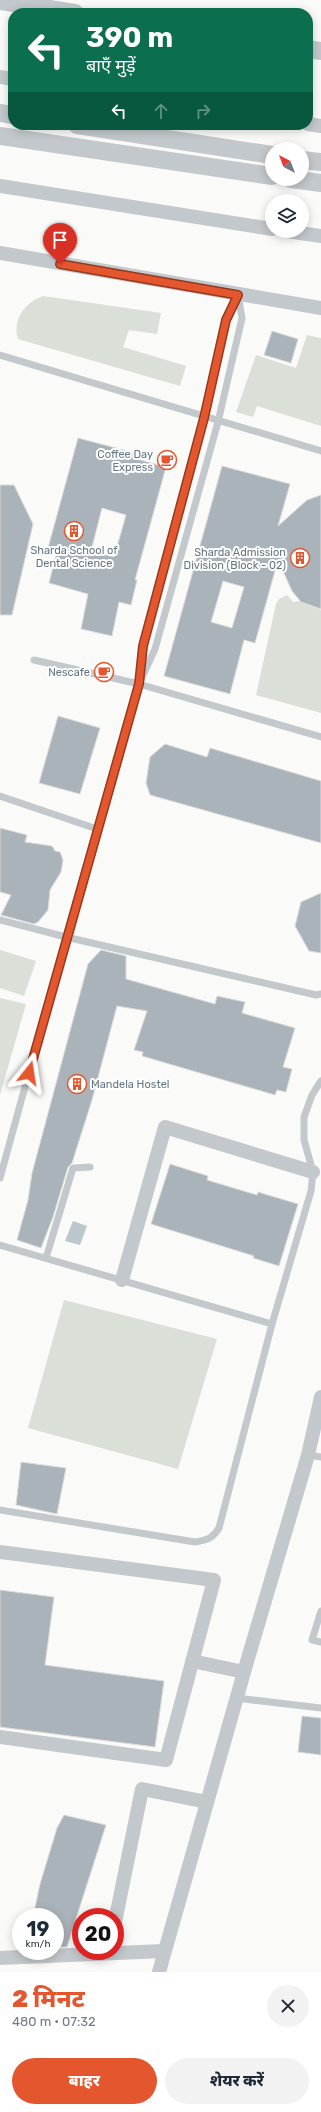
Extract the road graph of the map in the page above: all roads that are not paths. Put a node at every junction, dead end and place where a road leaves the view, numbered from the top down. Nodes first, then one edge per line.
1 (0, 1) edge
2 (44, 8) edge
3 (109, 130) edge
4 (0, 136) edge
5 (265, 154) edge
6 (309, 161) edge
7 (321, 162) edge
8 (265, 175) edge
9 (309, 181) edge
10 (321, 183) edge
11 (0, 186) edge
12 (265, 228) edge
13 (309, 234) edge
14 (321, 236) edge
15 (0, 253) edge
16 (238, 295) junction
17 (321, 308) edge
18 (0, 355) edge
19 (204, 418) junction
20 (218, 422) junction
21 (321, 452) edge
22 (34, 660) dead end
23 (139, 684) junction
24 (321, 737) edge
25 (0, 796) edge
26 (97, 829) junction
27 (0, 920) edge
28 (66, 937) junction
29 (321, 994) edge
30 (321, 1081) edge
31 (90, 1167) dead end
32 (313, 1172) junction
33 (0, 1178) edge
34 (0, 1245) edge
35 (46, 1258) junction
36 (122, 1280) junction
37 (272, 1324) junction
38 (321, 1397) edge
39 (315, 1456) edge
40 (0, 1510) edge
41 (0, 1552) edge
42 (321, 1612) edge
43 (321, 1642) edge
44 (192, 1661) junction
45 (244, 1672) junction
46 (236, 1698) junction
47 (321, 1708) edge
48 (0, 1737) edge
49 (207, 1802) junction
50 (118, 1908) edge
51 (164, 1951) junction
52 (124, 1952) edge
53 (72, 1955) edge
54 (0, 1958) edge
55 (158, 1972) edge

1 - 2 street
3 - 5 street
4 - 8 street
6 - 7 street
9 - 10 street
11 - 12 street
13 - 14 street
15 - 16 street
16 - 17 street
16 - 19 lane
16 - 20 lane
18 - 19 lane
19 - 20 lane
19 - 23 lane
20 - 21 lane
20 - 23 lane
22 - 23 lane
23 - 24 lane
23 - 26 lane
25 - 26 lane
26 - 28 lane
27 - 28 lane
28 - 29 lane
28 - 33 lane
30 - 32 lane
31 - 35 lane
32 - 36 street
32 - 37 lane
34 - 35 lane
35 - 36 lane
36 - 37 lane
37 - 40 lane
38 - 39 street
39 - 45 street
41 - 44 street
42 - 43 lane
44 - 45 street
44 - 48 street
45 - 46 street
46 - 47 lane
46 - 49 street
49 - 50 street
49 - 51 street
51 - 52 street
51 - 55 street
53 - 54 street

